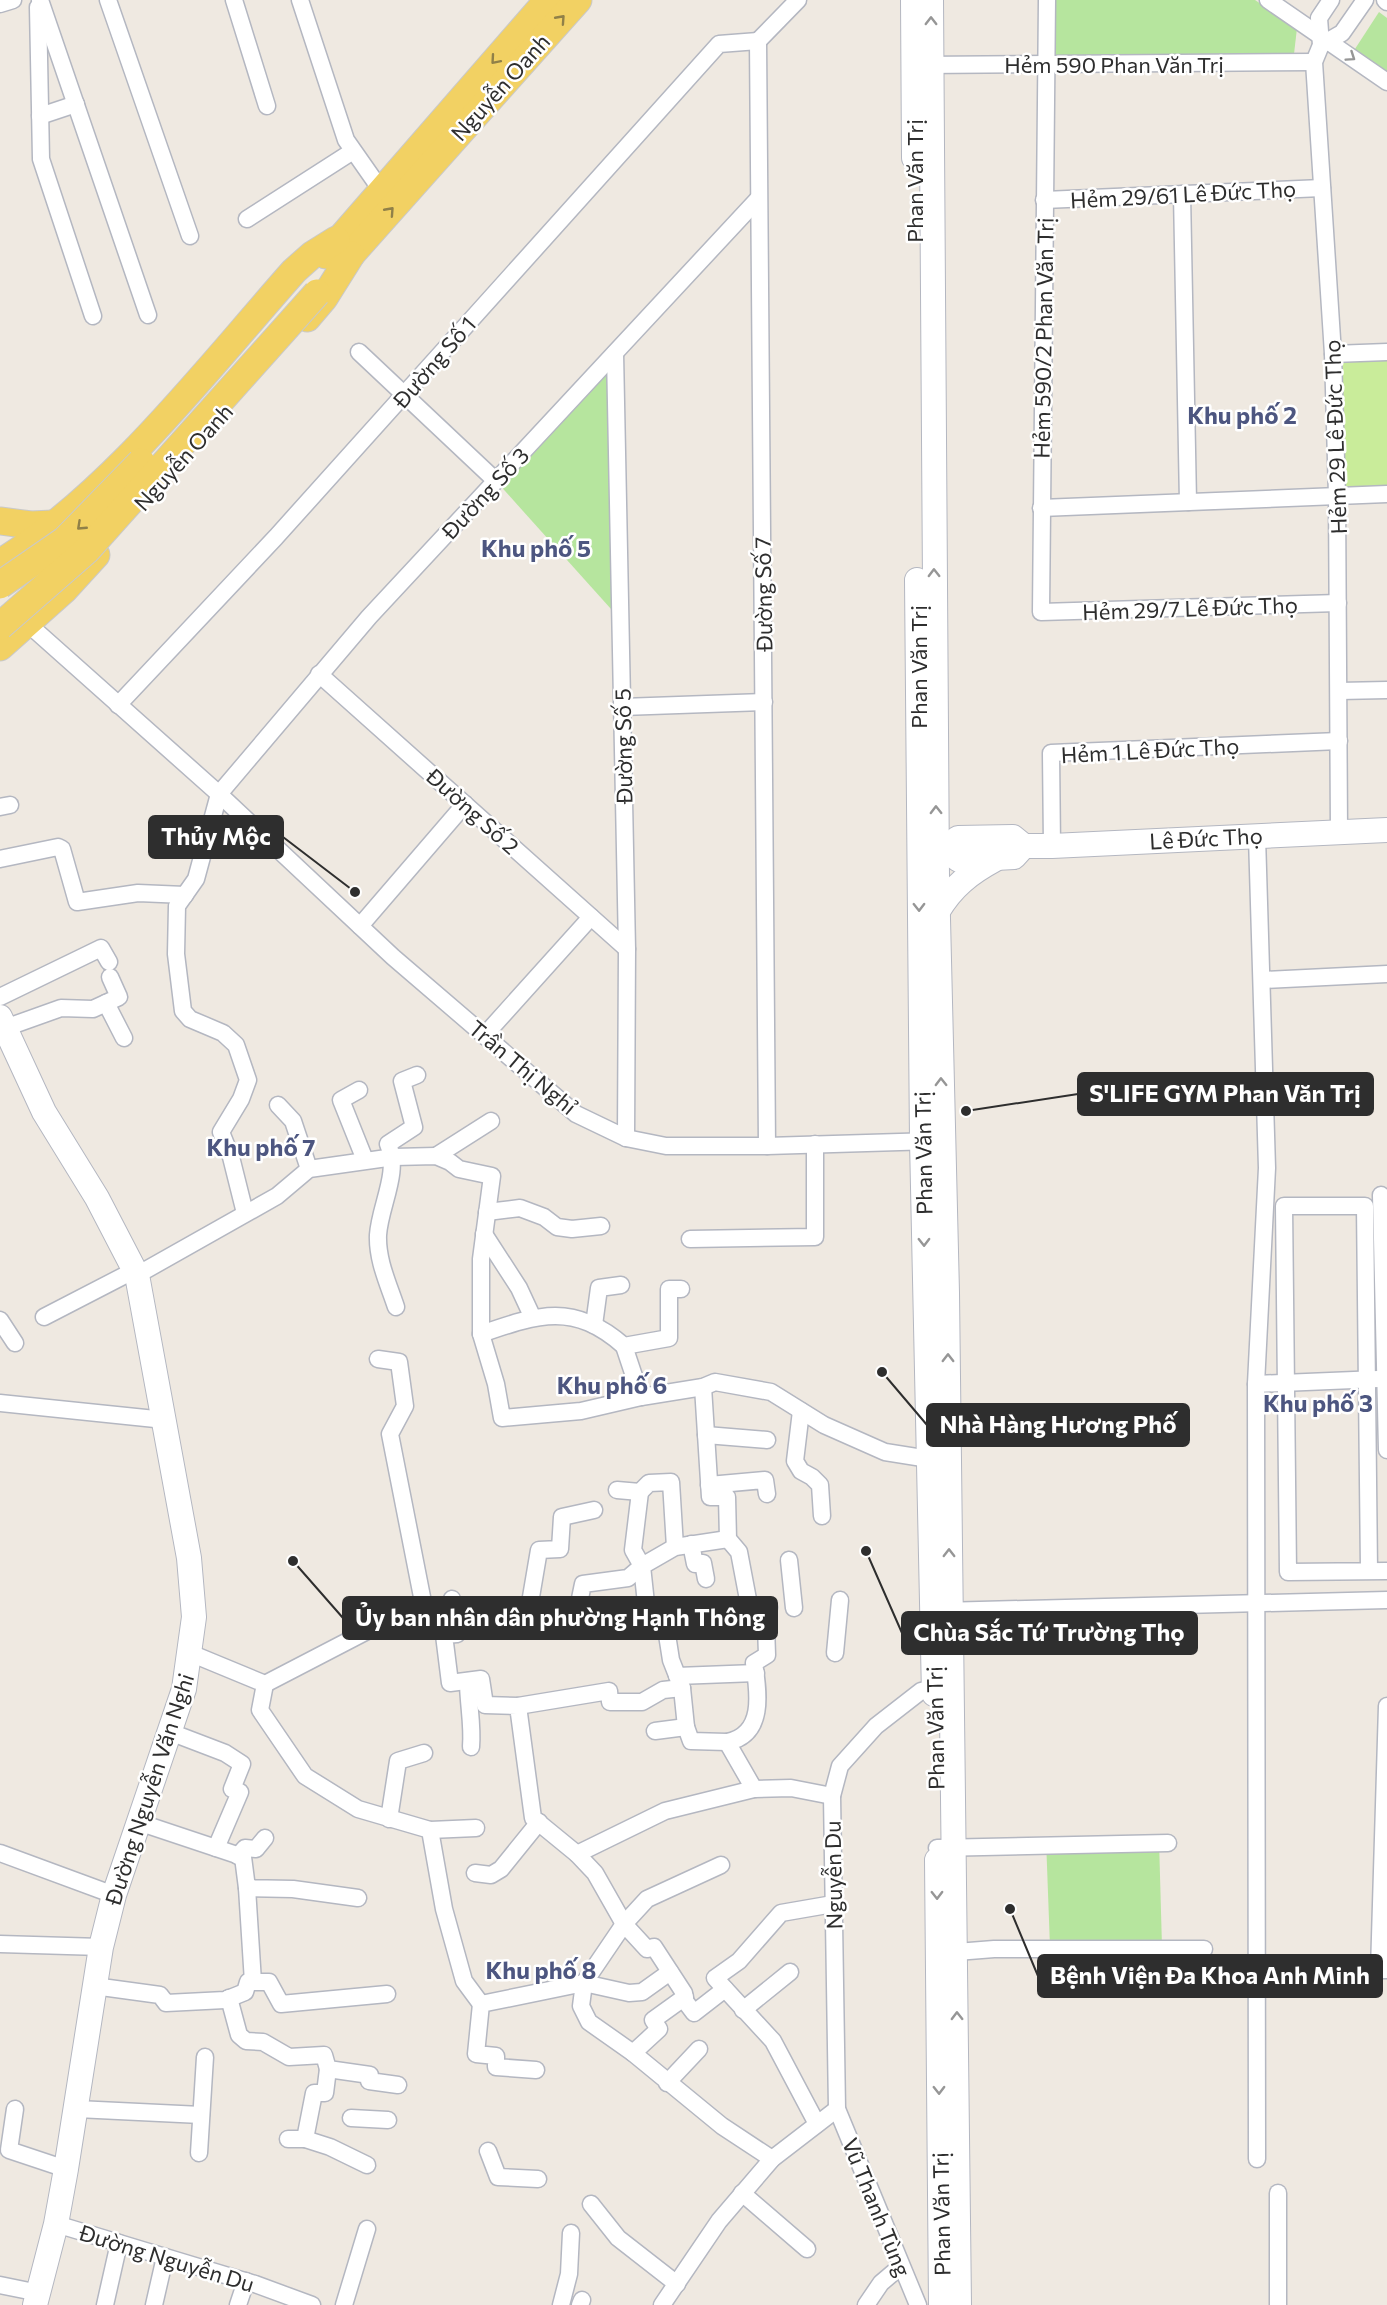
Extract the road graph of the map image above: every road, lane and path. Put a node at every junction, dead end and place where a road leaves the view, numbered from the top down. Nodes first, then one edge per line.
1 (13, 0) edge
2 (39, 0) edge
3 (108, 0) edge
4 (234, 0) edge
5 (300, 0) edge
6 (548, 0) edge
7 (578, 0) edge
8 (798, 0) edge
9 (913, 0) edge
10 (931, 0) edge
11 (1047, 0) edge
12 (1268, 0) edge
13 (1330, 0) edge
14 (1365, 0) edge
15 (0, 4) edge
16 (758, 41) junction
17 (1323, 41) junction
18 (1314, 62) junction
19 (1046, 64) junction
20 (922, 65) junction
21 (1387, 82) edge
22 (76, 104) junction
23 (267, 106) dead end
24 (40, 116) junction
25 (353, 151) junction
26 (1322, 188) junction
27 (381, 190) junction
28 (1182, 194) junction
29 (758, 199) junction
30 (1044, 200) junction
31 (246, 219) dead end
32 (190, 236) dead end
33 (344, 248) junction
34 (311, 287) junction
35 (148, 315) dead end
36 (93, 316) dead end
37 (358, 352) dead end
38 (1387, 352) edge
39 (615, 353) junction
40 (1333, 354) junction
41 (405, 394) junction
42 (496, 481) junction
43 (1387, 494) edge
44 (1337, 496) junction
45 (1188, 502) junction
46 (1041, 508) junction
47 (0, 521) edge
48 (53, 524) junction
49 (26, 546) junction
50 (0, 563) edge
51 (0, 585) edge
52 (64, 590) junction
53 (0, 592) edge
54 (1338, 603) junction
55 (1041, 612) joint
56 (27, 623) junction
57 (0, 626) edge
58 (0, 647) edge
59 (319, 674) junction
60 (1387, 690) edge
61 (1339, 691) junction
62 (764, 702) junction
63 (118, 705) junction
64 (622, 707) junction
65 (1339, 741) junction
66 (219, 794) junction
67 (465, 804) junction
68 (1387, 830) edge
69 (1340, 831) junction
70 (1257, 837) junction
71 (1024, 846) junction
72 (1052, 846) junction
73 (933, 849) junction
74 (999, 858) junction
75 (0, 859) edge
76 (185, 895) junction
77 (938, 911) junction
78 (591, 917) junction
79 (360, 926) junction
80 (627, 949) junction
81 (1387, 974) edge
82 (1263, 980) junction
83 (0, 997) edge
84 (106, 1003) junction
85 (2, 1023) edge
86 (484, 1036) junction
87 (124, 1038) dead end
88 (417, 1076) dead end
89 (359, 1090) dead end
90 (278, 1105) dead end
91 (491, 1121) dead end
92 (626, 1138) junction
93 (933, 1141) junction
94 (814, 1144) junction
95 (767, 1146) junction
96 (436, 1156) junction
97 (394, 1157) junction
98 (365, 1160) junction
99 (309, 1168) junction
100 (1384, 1195) edge
101 (1266, 1200) junction
102 (487, 1212) junction
103 (245, 1214) junction
104 (601, 1226) dead end
105 (484, 1234) junction
106 (690, 1239) dead end
107 (136, 1272) junction
108 (621, 1285) dead end
109 (681, 1289) dead end
110 (396, 1306) dead end
111 (532, 1316) junction
112 (44, 1317) dead end
113 (0, 1320) edge
114 (594, 1325) junction
115 (482, 1334) junction
116 (15, 1343) dead end
117 (624, 1346) junction
118 (378, 1359) dead end
119 (1386, 1379) edge
120 (1367, 1380) junction
121 (1286, 1383) junction
122 (1256, 1384) junction
123 (703, 1387) junction
124 (641, 1397) junction
125 (0, 1403) edge
126 (801, 1411) junction
127 (165, 1420) junction
128 (706, 1435) junction
129 (766, 1440) dead end
130 (1387, 1450) edge
131 (929, 1459) junction
132 (709, 1485) junction
133 (616, 1490) dead end
134 (640, 1492) junction
135 (768, 1494) dead end
136 (594, 1510) dead end
137 (822, 1516) dead end
138 (728, 1539) junction
139 (683, 1546) junction
140 (789, 1560) dead end
141 (642, 1566) junction
142 (1369, 1571) junction
143 (1387, 1571) edge
144 (705, 1579) dead end
145 (531, 1597) dead end
146 (452, 1599) dead end
147 (840, 1600) dead end
148 (1387, 1600) edge
149 (1256, 1604) junction
150 (769, 1607) dead end
151 (794, 1608) dead end
152 (750, 1610) dead end
153 (940, 1611) junction
154 (577, 1613) dead end
155 (190, 1653) junction
156 (834, 1653) dead end
157 (756, 1673) junction
158 (468, 1681) junction
159 (680, 1682) junction
160 (264, 1684) junction
161 (942, 1686) junction
162 (518, 1706) junction
163 (1387, 1706) edge
164 (686, 1727) junction
165 (655, 1731) dead end
166 (170, 1732) junction
167 (727, 1742) junction
168 (471, 1747) dead end
169 (424, 1753) dead end
170 (754, 1789) junction
171 (832, 1796) junction
172 (389, 1819) junction
173 (138, 1822) junction
174 (539, 1822) junction
175 (476, 1828) dead end
176 (430, 1830) junction
177 (265, 1838) dead end
178 (1168, 1843) dead end
179 (216, 1848) junction
180 (945, 1848) junction
181 (0, 1852) edge
182 (577, 1854) junction
183 (238, 1856) junction
184 (721, 1865) dead end
185 (475, 1873) dead end
186 (247, 1888) junction
187 (114, 1895) junction
188 (358, 1898) dead end
189 (833, 1904) junction
190 (624, 1924) junction
191 (0, 1944) edge
192 (101, 1947) junction
193 (1204, 1949) dead end
194 (947, 1952) junction
195 (1383, 1970) edge
196 (670, 1972) junction
197 (789, 1972) dead end
198 (1256, 1972) junction
199 (253, 1982) junction
200 (584, 1983) junction
201 (720, 1984) junction
202 (94, 1986) junction
203 (387, 1994) dead end
204 (685, 1997) junction
205 (229, 1998) junction
206 (481, 2004) junction
207 (743, 2010) junction
208 (699, 2049) dead end
209 (633, 2053) junction
210 (205, 2057) dead end
211 (328, 2069) junction
212 (536, 2070) dead end
213 (667, 2083) junction
214 (398, 2085) dead end
215 (15, 2109) dead end
216 (77, 2109) junction
217 (837, 2109) junction
218 (201, 2115) junction
219 (351, 2118) dead end
220 (388, 2120) dead end
221 (817, 2124) junction
222 (288, 2139) dead end
223 (305, 2139) junction
224 (488, 2151) dead end
225 (199, 2153) dead end
226 (772, 2159) junction
227 (1257, 2159) dead end
228 (367, 2165) dead end
229 (66, 2169) junction
230 (538, 2179) dead end
231 (742, 2193) junction
232 (1278, 2193) dead end
233 (591, 2204) dead end
234 (56, 2224) junction
235 (367, 2229) dead end
236 (571, 2233) dead end
237 (119, 2243) junction
238 (807, 2249) dead end
239 (165, 2257) junction
240 (901, 2266) junction
241 (246, 2281) junction
242 (677, 2284) junction
243 (0, 2285) edge
244 (37, 2299) edge
245 (105, 2305) edge
246 (154, 2305) edge
247 (238, 2305) edge
248 (312, 2305) edge
249 (345, 2305) edge
250 (561, 2305) edge
251 (663, 2305) edge
252 (866, 2305) edge
253 (918, 2305) edge
254 (942, 2305) edge
255 (959, 2305) edge
256 (1278, 2305) edge

1 - 15 street
2 - 22 street
2 - 24 street
3 - 32 street
4 - 23 street
5 - 25 street
6 -> 27 main road, Nguyễn Oanh
33 -> 7 main road, Nguyễn Oanh
8 - 16 street
9 - 20 main road, Phan Văn Trị
20 -> 10 main road, Phan Văn Trị
11 - 19 street, Hẻm 590/2 Phan Văn Trị
12 - 17 street
13 - 17 street
14 - 17 street
16 - 29 street, Đường Số 7
16 - 41 street, Đường Số 1
17 - 18 street, Hẻm 29 Lê Đức Thọ
17 -> 21 street
18 - 19 street, Hẻm 590 Phan Văn Trị
18 - 26 street, Hẻm 29 Lê Đức Thọ
19 - 20 street, Hẻm 590 Phan Văn Trị
19 - 30 street, Hẻm 590/2 Phan Văn Trị
20 - 73 main road, Phan Văn Trị
22 - 24 street
22 - 35 street
24 - 36 street
25 - 27 street
25 - 31 street
26 - 28 street, Hẻm 29/61 Lê Đức Thọ
26 - 40 street, Hẻm 29 Lê Đức Thọ
27 - 33 main road, Nguyễn Oanh
28 - 30 street, Hẻm 29/61 Lê Đức Thọ
28 - 45 street
29 - 39 street, Đường Số 3
29 - 62 street, Đường Số 7
30 - 46 street, Hẻm 590/2 Phan Văn Trị
33 - 34 main road, Nguyễn Oanh
33 - 48 main road, Nguyễn Oanh
33 - 52 main road, Nguyễn Oanh
34 -> 51 main road, bridge
34 - 57 main road, bridge
37 - 41 street
38 - 40 street
39 - 42 street, Đường Số 3
39 - 64 street, Đường Số 5
40 - 44 street, Hẻm 29 Lê Đức Thọ
41 - 42 street
41 - 63 street, Đường Số 1
42 - 59 street, Đường Số 3
43 - 44 street
44 - 45 street
44 - 54 street, Hẻm 29 Lê Đức Thọ
45 - 46 street
46 - 55 street, Hẻm 590/2 Phan Văn Trị
47 - 48 main road
48 - 49 main road, Nguyễn Oanh
49 - 50 main road, Nguyễn Oanh
49 - 52 main road
52 - 56 main road, Nguyễn Oanh
53 - 56 main road
54 - 55 street, Hẻm 29/7 Lê Đức Thọ
54 - 61 street, Hẻm 29 Lê Đức Thọ
56 - 58 main road, Nguyễn Oanh
56 - 63 street
59 - 66 street, Đường Số 3
59 - 67 street, Đường Số 2
60 - 61 street
61 - 65 street, Hẻm 29 Lê Đức Thọ
62 - 64 street
62 - 95 street, Đường Số 7
63 - 66 street, Trần Thị Nghỉ
64 - 80 street, Đường Số 5
65 - 69 street, Hẻm 29 Lê Đức Thọ
65 - 72 street, Hẻm 1 Lê Đức Thọ
66 - 76 street
66 - 79 street, Trần Thị Nghỉ
67 - 78 street, Đường Số 2
67 - 79 street
68 - 69 main road, Lê Đức Thọ
69 - 70 main road, Lê Đức Thọ
70 - 72 main road, Lê Đức Thọ
70 - 82 street
71 - 72 main road, Lê Đức Thọ
71 - 73 main road, Lê Đức Thọ
71 - 74 main road, Lê Đức Thọ
73 - 74 main road, Lê Đức Thọ
73 - 77 main road, Phan Văn Trị
73 -> 93 main road, Phan Văn Trị
74 - 77 main road, Lê Đức Thọ
75 - 76 street
76 - 103 street
93 -> 77 main road, Phan Văn Trị
78 - 80 street, Đường Số 2
78 - 86 street
79 - 86 street, Trần Thị Nghỉ
80 - 92 street, Đường Số 5
81 - 82 street
82 - 101 street
83 - 84 street
84 - 85 street
84 - 87 street
85 - 107 main road, Đường Nguyễn Văn Nghi
86 - 92 street, Trần Thị Nghỉ
88 - 97 street
89 - 98 street
90 - 99 street
91 - 96 street
92 - 95 street, Trần Thị Nghỉ
93 - 94 street, Trần Thị Nghỉ
93 -> 131 main road, Phan Văn Trị
153 -> 93 main road, Phan Văn Trị
94 - 95 street, Trần Thị Nghỉ
94 - 106 street
96 - 97 street
96 - 102 street
97 - 98 street
97 - 110 street
98 - 99 street
99 - 103 street
100 - 101 street
100 - 119 street
101 - 122 street
102 - 104 street
102 - 105 street
103 - 107 street
105 - 111 street
105 - 115 street
107 - 112 street
107 - 127 main road, Đường Nguyễn Văn Nghi
108 - 114 street
109 - 117 street
111 - 114 street
111 - 115 street
113 - 116 street
114 - 117 street
115 - 124 street
117 - 124 street
118 - 160 street
119 - 120 street
119 - 130 street
120 - 121 street
120 - 121 street
120 - 142 street
121 - 122 street
121 - 142 street
122 - 149 street
123 - 124 street
123 - 126 street
123 - 128 street
125 - 127 street
126 - 131 street
126 - 137 street
127 - 155 main road, Đường Nguyễn Văn Nghi
128 - 129 street
128 - 132 street
131 - 153 main road, Phan Văn Trị
132 - 135 street
132 - 138 street
133 - 134 street
134 - 139 street
134 - 141 street
136 - 145 street
138 - 139 street
138 - 152 street
139 - 141 street
139 - 144 street
140 - 151 street
141 - 154 street
141 - 159 street
142 - 143 street
146 - 158 street
147 - 156 street
148 - 149 street
149 - 153 street
149 - 198 street
150 - 157 street
153 - 161 main road, Phan Văn Trị
155 - 160 street
155 - 166 main road, Đường Nguyễn Văn Nghi
157 - 159 street
157 - 167 street
158 - 162 street
158 - 168 street
159 - 162 street
159 - 164 street
160 - 172 street
161 - 171 street, Nguyễn Du
161 - 180 main road, Phan Văn Trị
162 - 174 street
163 - 195 street
164 - 165 street
164 - 167 street
166 - 173 main road, Đường Nguyễn Văn Nghi
166 - 179 street
167 - 170 street
169 - 172 street
170 - 171 street
170 - 182 street
171 - 189 street, Nguyễn Du
172 - 176 street
173 - 179 street
173 - 187 main road, Đường Nguyễn Văn Nghi
174 - 182 street
174 - 185 street
175 - 176 street
176 - 206 street
177 - 183 street
178 - 180 street
179 - 183 street
180 - 194 main road, Phan Văn Trị
181 - 187 street
182 - 190 street
183 - 186 street
184 - 190 street
186 - 188 street
186 - 199 street
187 - 192 main road, Đường Nguyễn Văn Nghi
189 - 201 street
189 - 217 street, Nguyễn Du
190 - 196 street
190 - 200 street
191 - 192 street
192 - 202 main road, Đường Nguyễn Văn Nghi
193 - 194 street
194 -> 254 main road, Phan Văn Trị
255 -> 194 main road, Phan Văn Trị
195 - 198 street
196 - 200 street
196 - 204 street
197 - 207 street
198 - 227 street
199 - 203 street
199 - 205 street
200 - 206 street
200 - 209 street
201 - 204 street
201 - 207 street
202 - 205 street
202 - 216 main road, Đường Nguyễn Văn Nghi
204 - 209 street
205 - 211 street
206 - 212 street
207 - 221 street
208 - 213 street
209 - 213 street
210 - 218 street
211 - 214 street
211 - 223 street
213 - 226 street
215 - 229 street
216 - 218 street
216 - 229 main road, Đường Nguyễn Văn Nghi
217 - 221 street
217 - 240 street, Vũ Thanh Tùng
218 - 225 street
219 - 220 street
221 - 226 street
222 - 223 street
223 - 228 street
224 - 230 street
226 - 231 street
229 - 234 main road, Đường Nguyễn Văn Nghi
231 - 238 street
231 - 242 street
232 - 256 street
233 - 242 street
234 - 237 street, Đường Nguyễn Du
234 - 244 main road, Đường Nguyễn Văn Nghi
235 - 249 street
236 - 250 street
237 - 239 street, Đường Nguyễn Du
237 - 245 street
239 - 241 street, Đường Nguyễn Du
239 - 246 street
240 - 252 street
240 - 253 street, Vũ Thanh Tùng
241 - 247 street
241 - 248 street, Đường Nguyễn Du
242 - 251 street
243 - 244 street

